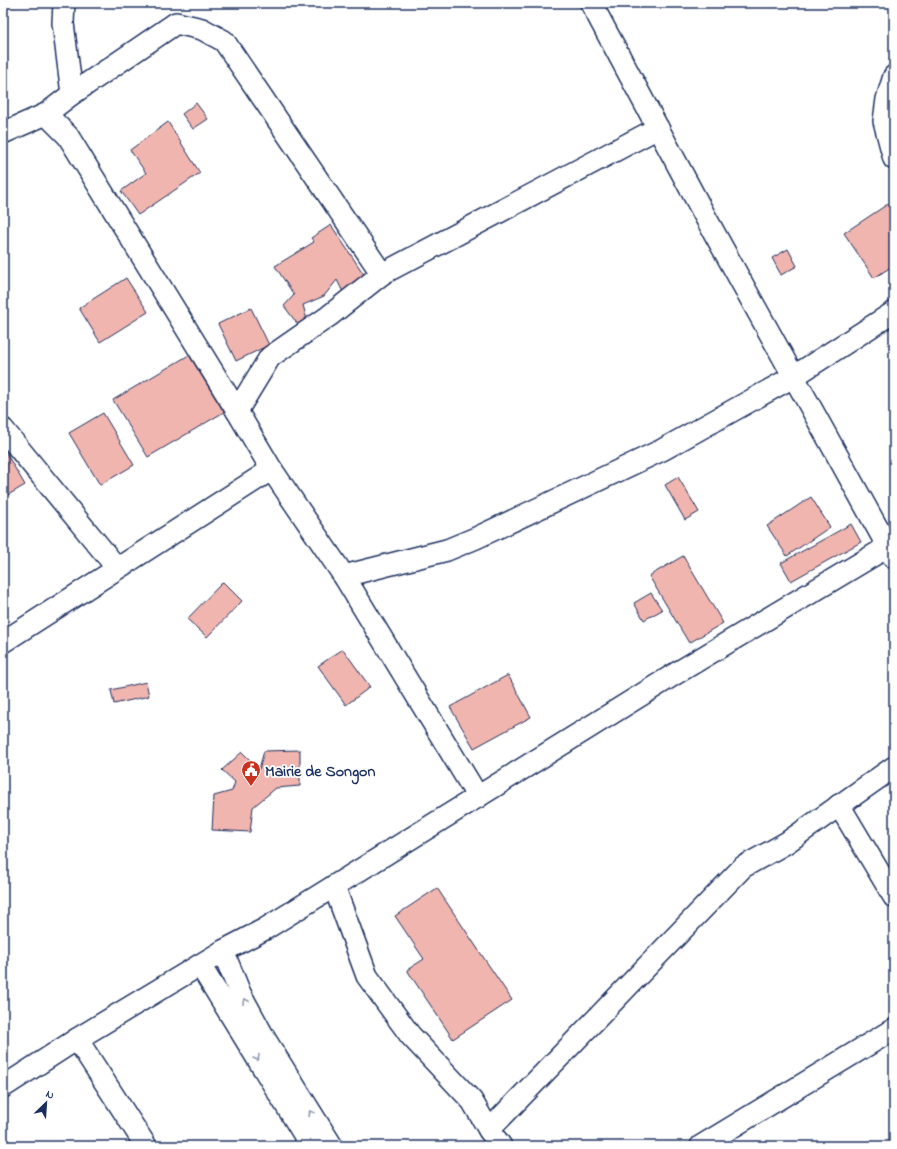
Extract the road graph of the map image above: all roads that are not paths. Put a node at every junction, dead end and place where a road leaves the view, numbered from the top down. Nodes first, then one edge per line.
1 (64, 3) edge
2 (590, 3) edge
3 (894, 76) edge
4 (72, 94) junction
5 (46, 114) junction
6 (658, 128) junction
7 (3, 134) edge
8 (894, 159) edge
9 (382, 274) junction
10 (894, 312) edge
11 (793, 377) junction
12 (238, 411) junction
13 (3, 429) edge
14 (272, 470) junction
15 (892, 549) edge
16 (117, 568) junction
17 (344, 576) junction
18 (3, 642) edge
19 (894, 767) edge
20 (478, 797) junction
21 (839, 805) junction
22 (334, 886) junction
23 (894, 897) edge
24 (223, 951) junction
25 (200, 965) junction
26 (894, 1029) edge
27 (77, 1039) junction
28 (3, 1087) edge
29 (495, 1138) edge
30 (146, 1146) edge
31 (311, 1146) edge
32 (332, 1146) edge
33 (701, 1146) edge

1 - 4 street
2 - 6 street
3 - 8 street
4 - 5 street
4 - 9 street
5 - 7 street
5 - 12 street
6 - 9 street
6 - 11 street
9 - 12 street
10 - 11 street
11 - 15 street
11 - 17 street
12 - 14 street
13 - 16 street
14 - 16 street
14 - 17 street
15 - 20 street
16 - 18 street
17 - 20 street
19 - 21 street
20 - 22 street
21 - 23 street
21 - 29 street
22 - 24 street
22 - 29 street
24 - 25 street
32 -> 24 street
25 - 27 street
25 -> 31 street
26 - 33 street
27 - 28 street
27 - 30 street

